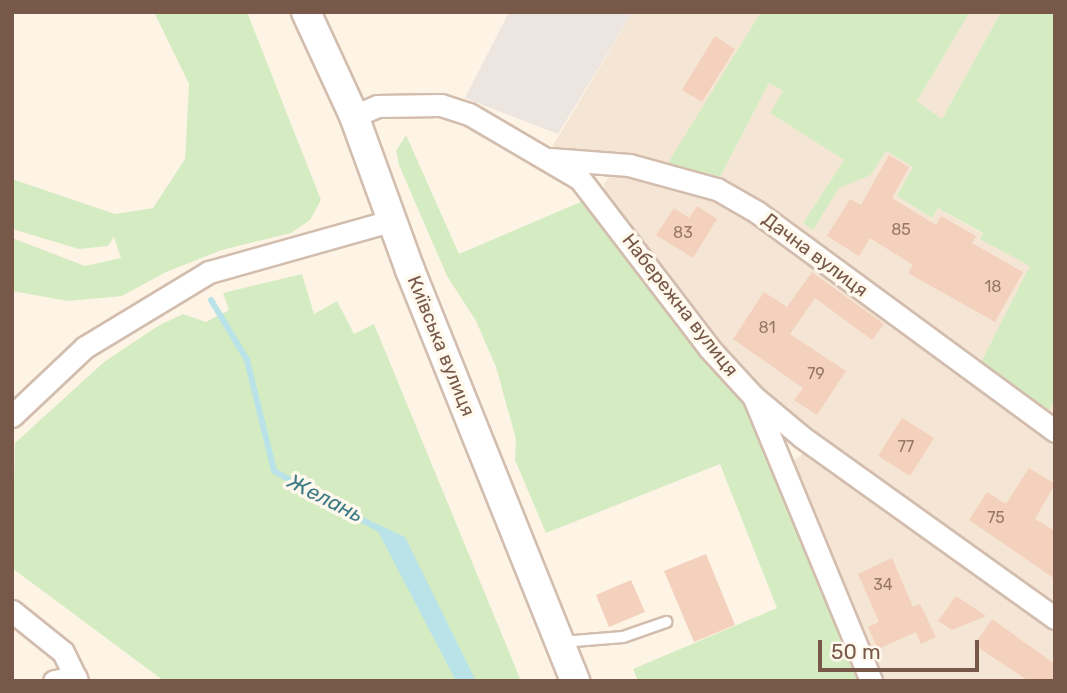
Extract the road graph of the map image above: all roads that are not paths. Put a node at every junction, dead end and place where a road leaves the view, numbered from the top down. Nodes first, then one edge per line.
1 (306, 12) edge
2 (354, 116) junction
3 (543, 159) junction
4 (391, 221) junction
5 (753, 396) junction
6 (12, 416) edge
7 (1055, 430) edge
8 (12, 611) edge
9 (1055, 618) edge
10 (666, 622) dead end
11 (559, 643) junction
12 (77, 679) edge
13 (54, 681) edge
14 (575, 681) edge
15 (872, 681) edge

1 - 2 main road, Київська вулиця
2 - 3 street, Набережна вулиця
2 - 4 main road, Київська вулиця
3 - 5 street, Набережна вулиця
3 - 7 street, Дачна вулиця
4 - 6 street
4 - 11 main road, Київська вулиця
5 - 9 street, Набережна вулиця
5 - 15 street
8 - 12 street
10 - 11 lane
11 - 14 main road, Київська вулиця
12 - 13 street

